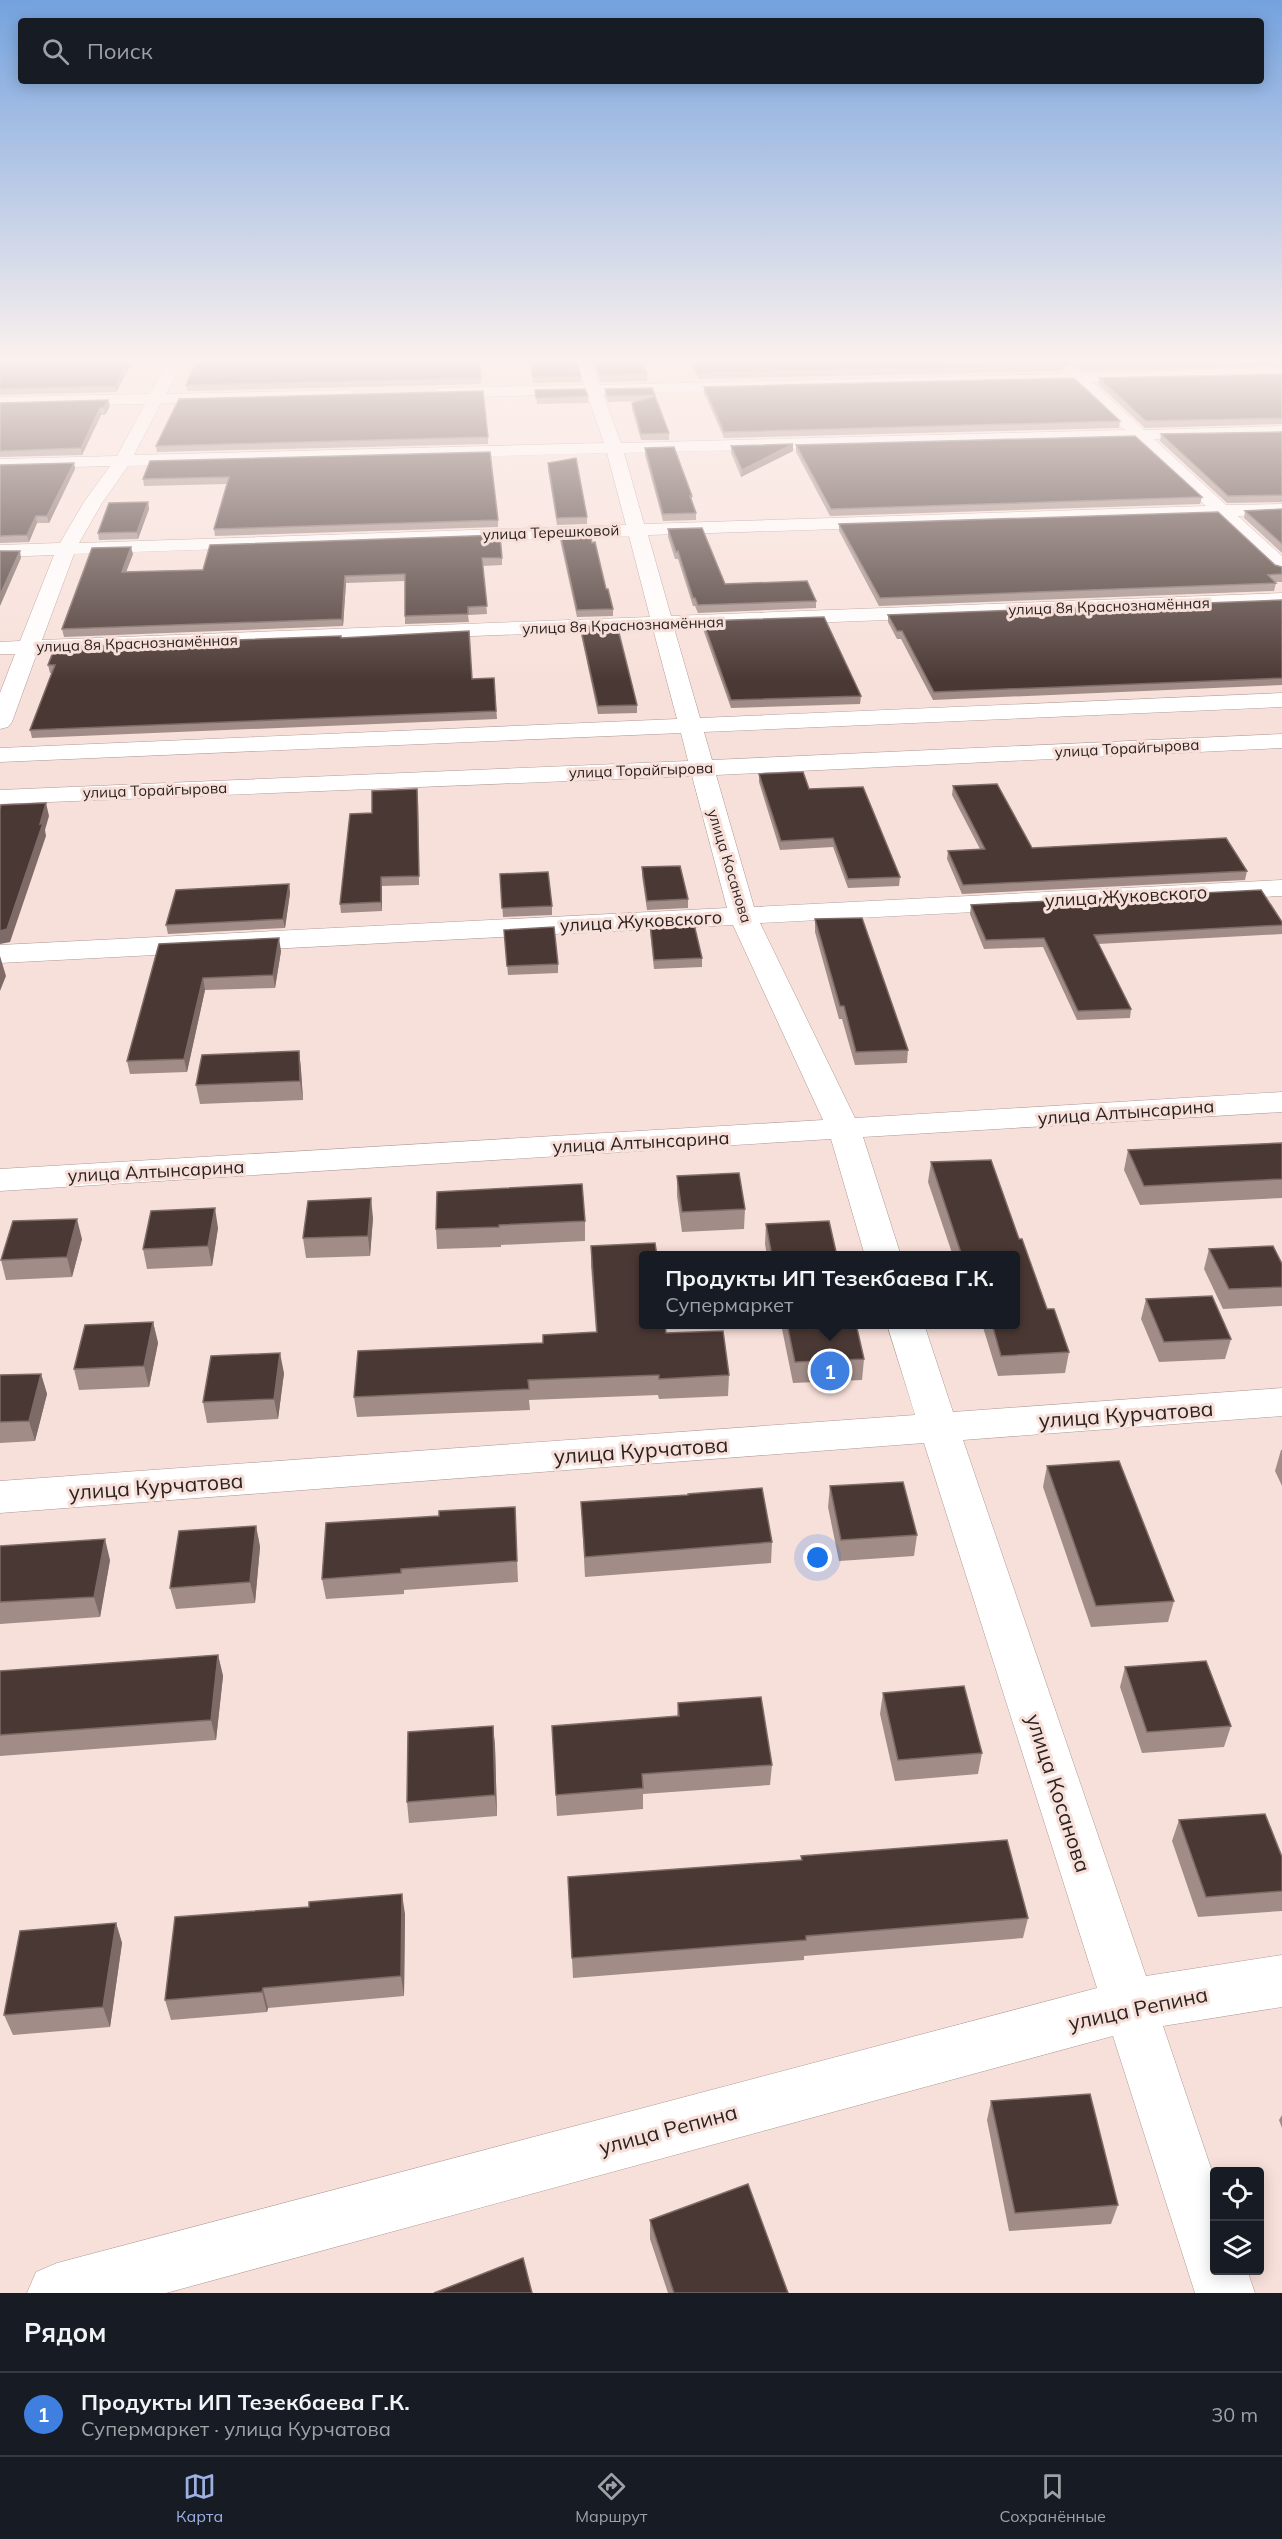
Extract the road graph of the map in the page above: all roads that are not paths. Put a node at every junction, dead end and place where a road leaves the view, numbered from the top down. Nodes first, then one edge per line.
1 (118, 467) edge
2 (619, 467) edge
3 (1173, 467) edge
4 (1282, 509) edge
5 (1222, 511) junction
6 (635, 530) junction
7 (66, 549) junction
8 (0, 550) edge
9 (1282, 567) edge
10 (1282, 599) edge
11 (661, 623) junction
12 (28, 647) junction
13 (0, 648) edge
14 (1282, 700) edge
15 (0, 722) edge
16 (691, 726) junction
17 (1282, 741) edge
18 (0, 755) edge
19 (701, 768) junction
20 (0, 797) edge
21 (1282, 888) edge
22 (743, 916) junction
23 (0, 954) edge
24 (1282, 1102) edge
25 (843, 1130) junction
26 (0, 1180) edge
27 (881, 1251) edge
28 (907, 1329) edge
29 (1282, 1402) edge
30 (938, 1428) junction
31 (0, 1497) edge
32 (1282, 1981) edge
33 (1130, 2005) junction
34 (1210, 2247) edge
35 (1218, 2275) edge
36 (57, 2293) edge
37 (1225, 2293) edge

1 - 7 street
2 - 6 street, улица Косанова
3 - 5 street
4 - 5 street, улица Терешковой
5 - 6 street, улица Терешковой
5 - 9 street
6 - 7 street, улица Терешковой
6 - 11 street, улица Косанова
7 - 8 street, улица Терешковой
7 - 12 street
10 - 11 street, улица 8я Краснознамённая
11 - 12 street, улица 8я Краснознамённая
11 - 16 street, улица Косанова
12 - 13 street, улица 8я Краснознамённая
12 - 15 street
14 - 16 street
16 - 18 street
16 - 19 street, улица Косанова
17 - 19 street, улица Торайгырова
19 - 20 street, улица Торайгырова
19 - 22 street, улица Косанова
21 - 22 street, улица Жуковского
22 - 23 street, улица Жуковского
22 - 25 street, улица Косанова
24 - 25 street, улица Алтынсарина
25 - 26 street, улица Алтынсарина
25 - 27 street, улица Косанова
28 - 30 street, улица Косанова
29 - 30 street, улица Курчатова
30 - 31 street, улица Курчатова
30 - 33 street, улица Косанова
32 - 33 street, улица Репина
33 - 34 street, улица Косанова
33 - 36 street, улица Репина
35 - 37 street

